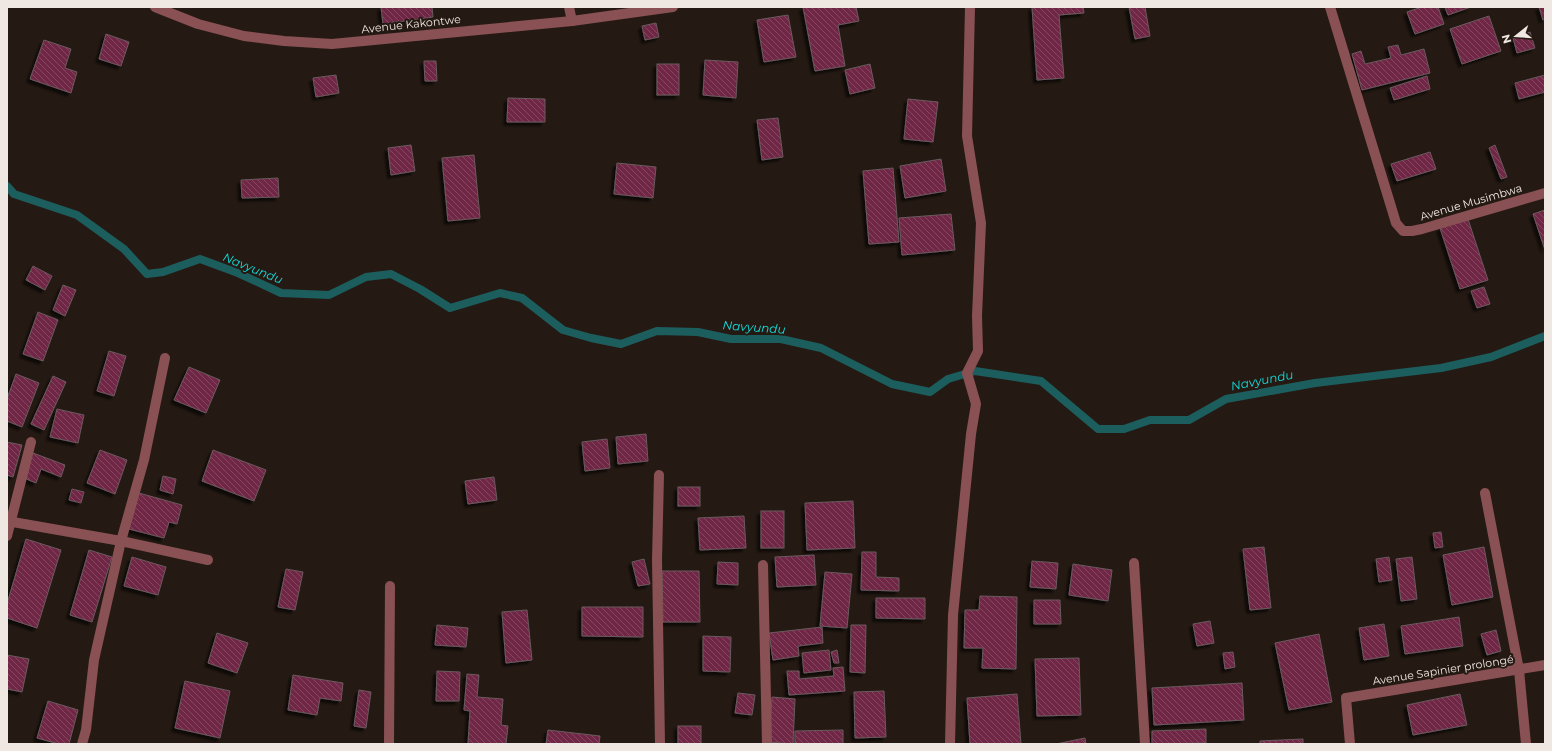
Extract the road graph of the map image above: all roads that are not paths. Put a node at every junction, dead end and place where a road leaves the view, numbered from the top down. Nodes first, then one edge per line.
1 (155, 7) edge
2 (569, 7) edge
3 (673, 7) edge
4 (970, 7) edge
5 (1330, 7) edge
6 (572, 21) junction
7 (1545, 193) edge
8 (165, 358) dead end
9 (31, 442) dead end
10 (659, 475) dead end
11 (1485, 492) dead end
12 (9, 522) edge
13 (7, 536) edge
14 (121, 541) junction
15 (208, 560) dead end
16 (1134, 563) dead end
17 (763, 565) dead end
18 (390, 586) dead end
19 (1545, 665) edge
20 (1519, 670) junction
21 (82, 744) edge
22 (389, 744) edge
23 (660, 744) edge
24 (767, 744) edge
25 (950, 744) edge
26 (1145, 744) edge
27 (1350, 744) edge
28 (1526, 744) edge

1 - 6 street, Avenue Kakontwe
2 - 6 street
3 - 6 street, Avenue Kakontwe
4 - 25 street
5 - 7 street, Avenue Musimbwa
8 - 14 street
9 - 12 street
10 - 23 street
11 - 20 street
12 - 13 street
12 - 14 street
14 - 15 street
14 - 21 street
16 - 26 street
17 - 24 street
18 - 22 street
19 - 20 street, Avenue Sapinier prolongé
20 - 27 street, Avenue Sapinier prolongé
20 - 28 street

